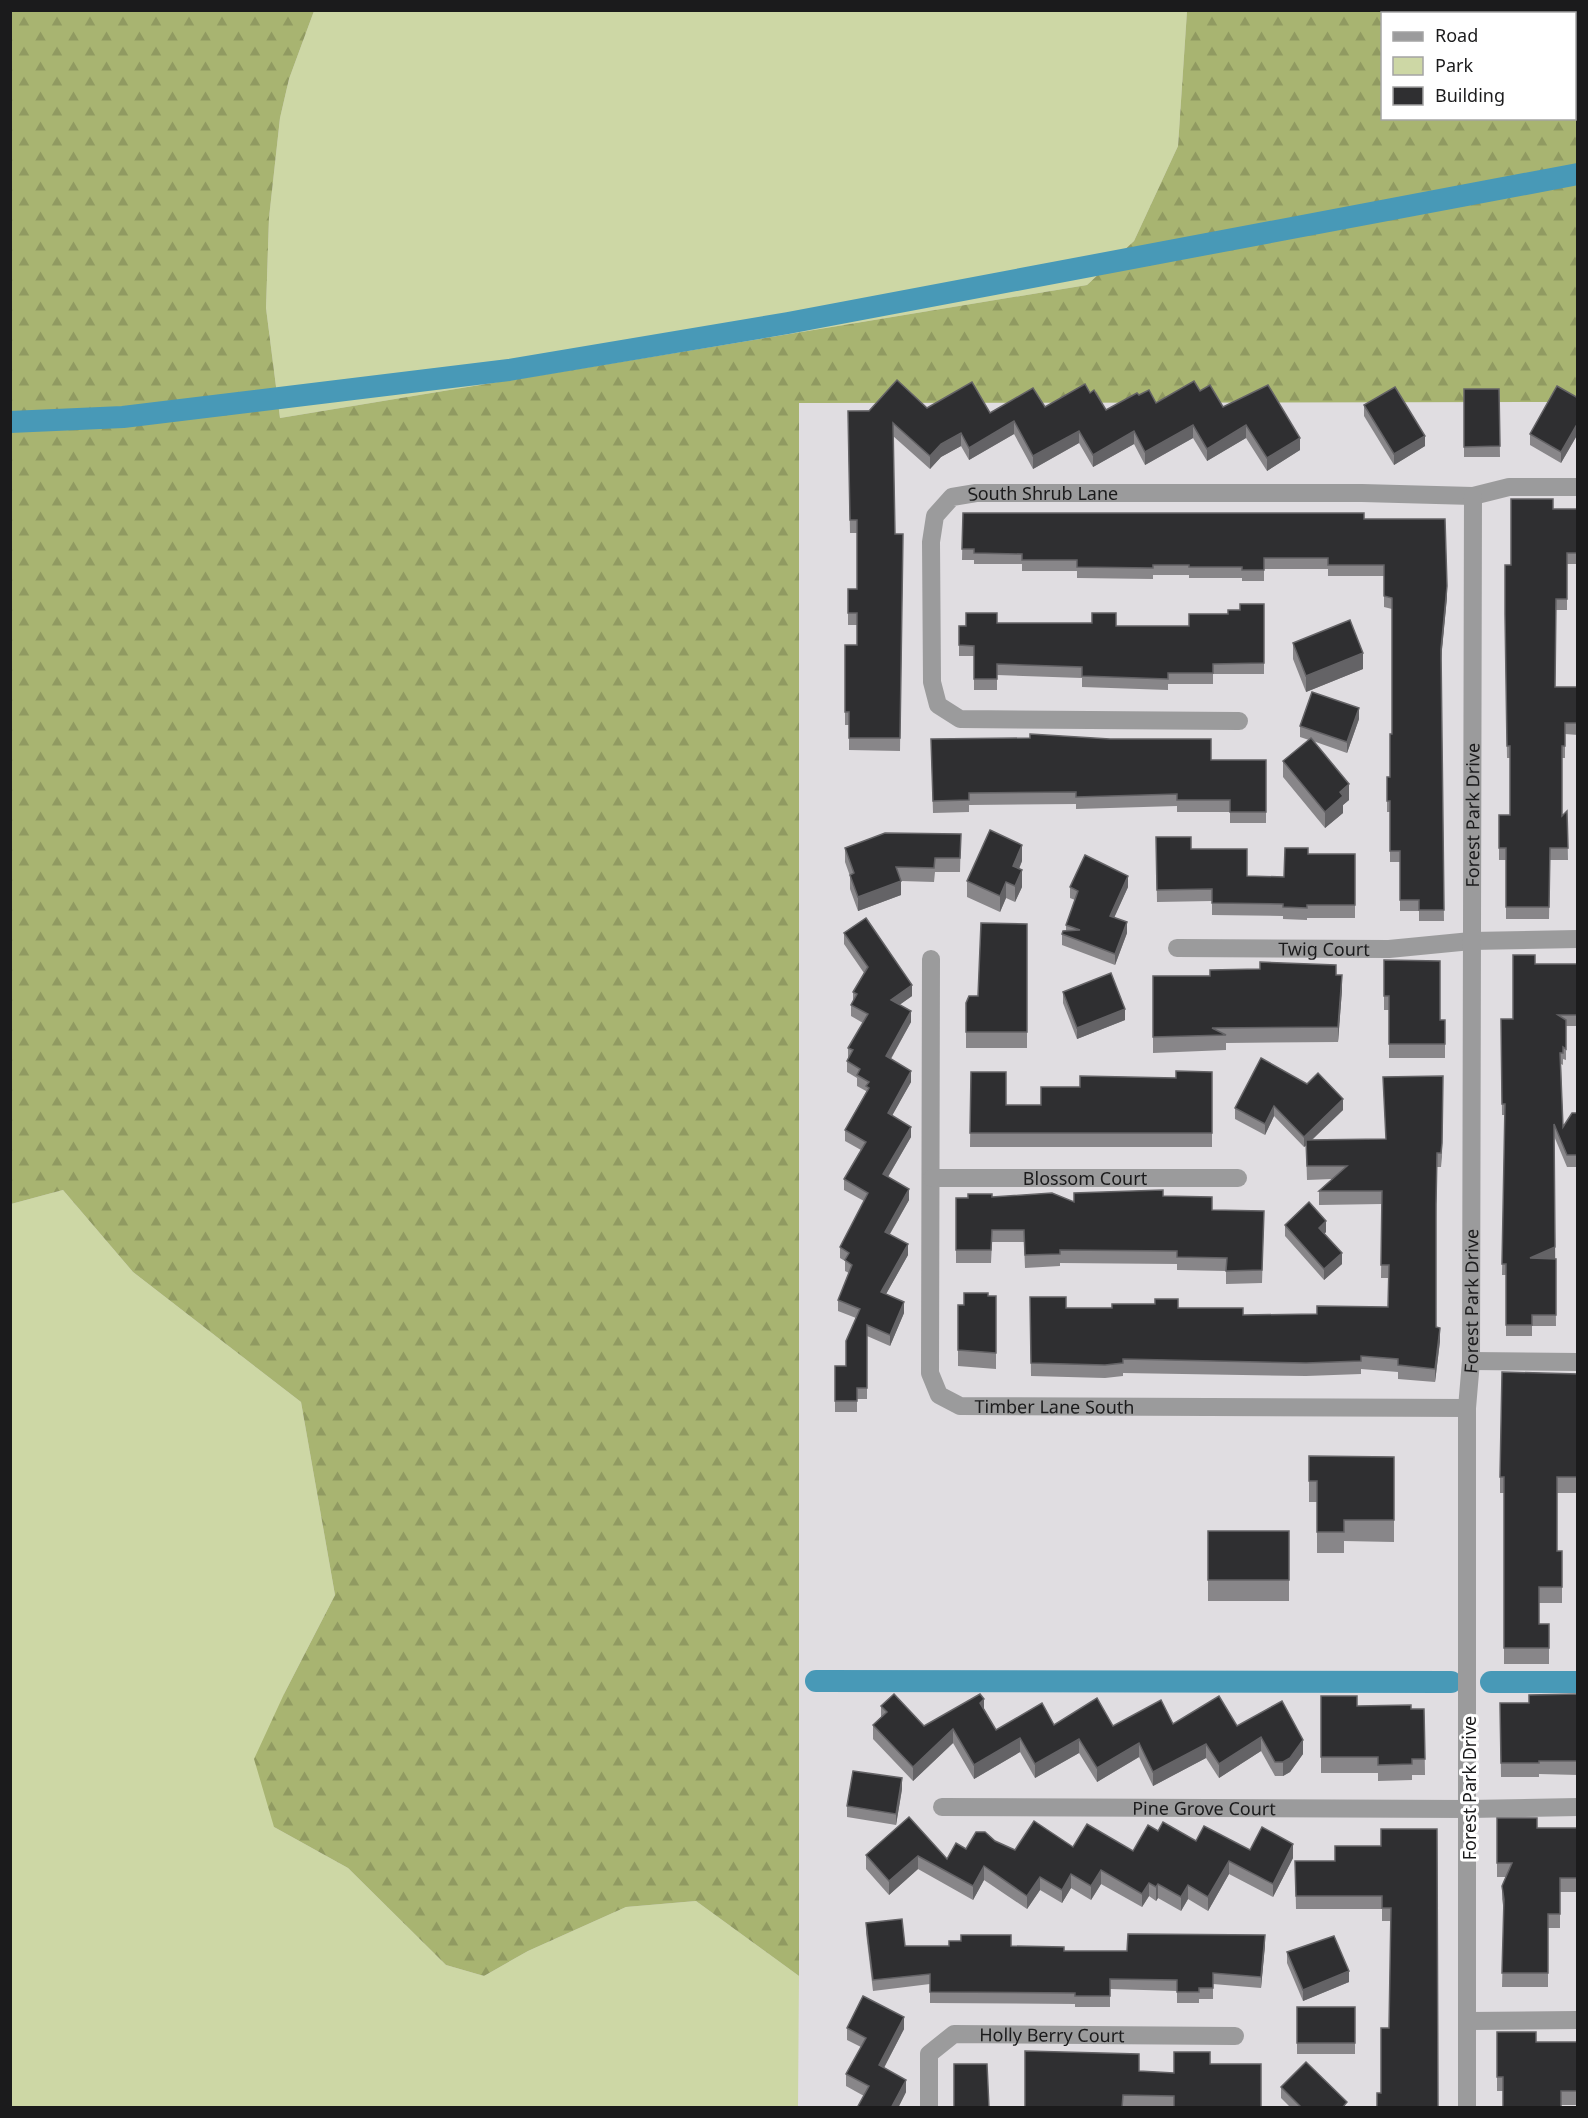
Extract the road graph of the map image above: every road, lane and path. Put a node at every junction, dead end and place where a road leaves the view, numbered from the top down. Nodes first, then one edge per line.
1 (1578, 487) edge
2 (1473, 496) junction
3 (1239, 721) dead end
4 (1578, 939) edge
5 (1471, 941) junction
6 (1177, 948) dead end
7 (931, 959) dead end
8 (932, 1178) junction
9 (1238, 1178) dead end
10 (1472, 1361) junction
11 (1578, 1362) edge
12 (1467, 1408) junction
13 (942, 1807) dead end
14 (1578, 1807) edge
15 (1468, 1809) junction
16 (1578, 2020) edge
17 (1468, 2021) junction
18 (1236, 2036) dead end
19 (928, 2108) edge
20 (1467, 2108) edge

1 - 2 street, South Shrub Lane
2 - 3 street, South Shrub Lane
2 - 5 street, Forest Park Drive
4 - 5 street, Twig Court
5 - 6 street, Twig Court
5 - 10 street, Forest Park Drive
7 - 8 street, Timber Lane South
8 - 9 street, Blossom Court
8 - 12 street, Timber Lane South
10 - 11 street
10 - 12 street, Forest Park Drive
12 - 15 street, Forest Park Drive
13 - 15 street, Pine Grove Court
14 - 15 street, Pine Grove Court
15 - 17 street, Forest Park Drive
16 - 17 street
17 - 20 street, Forest Park Drive
18 - 19 street, Holly Berry Court

